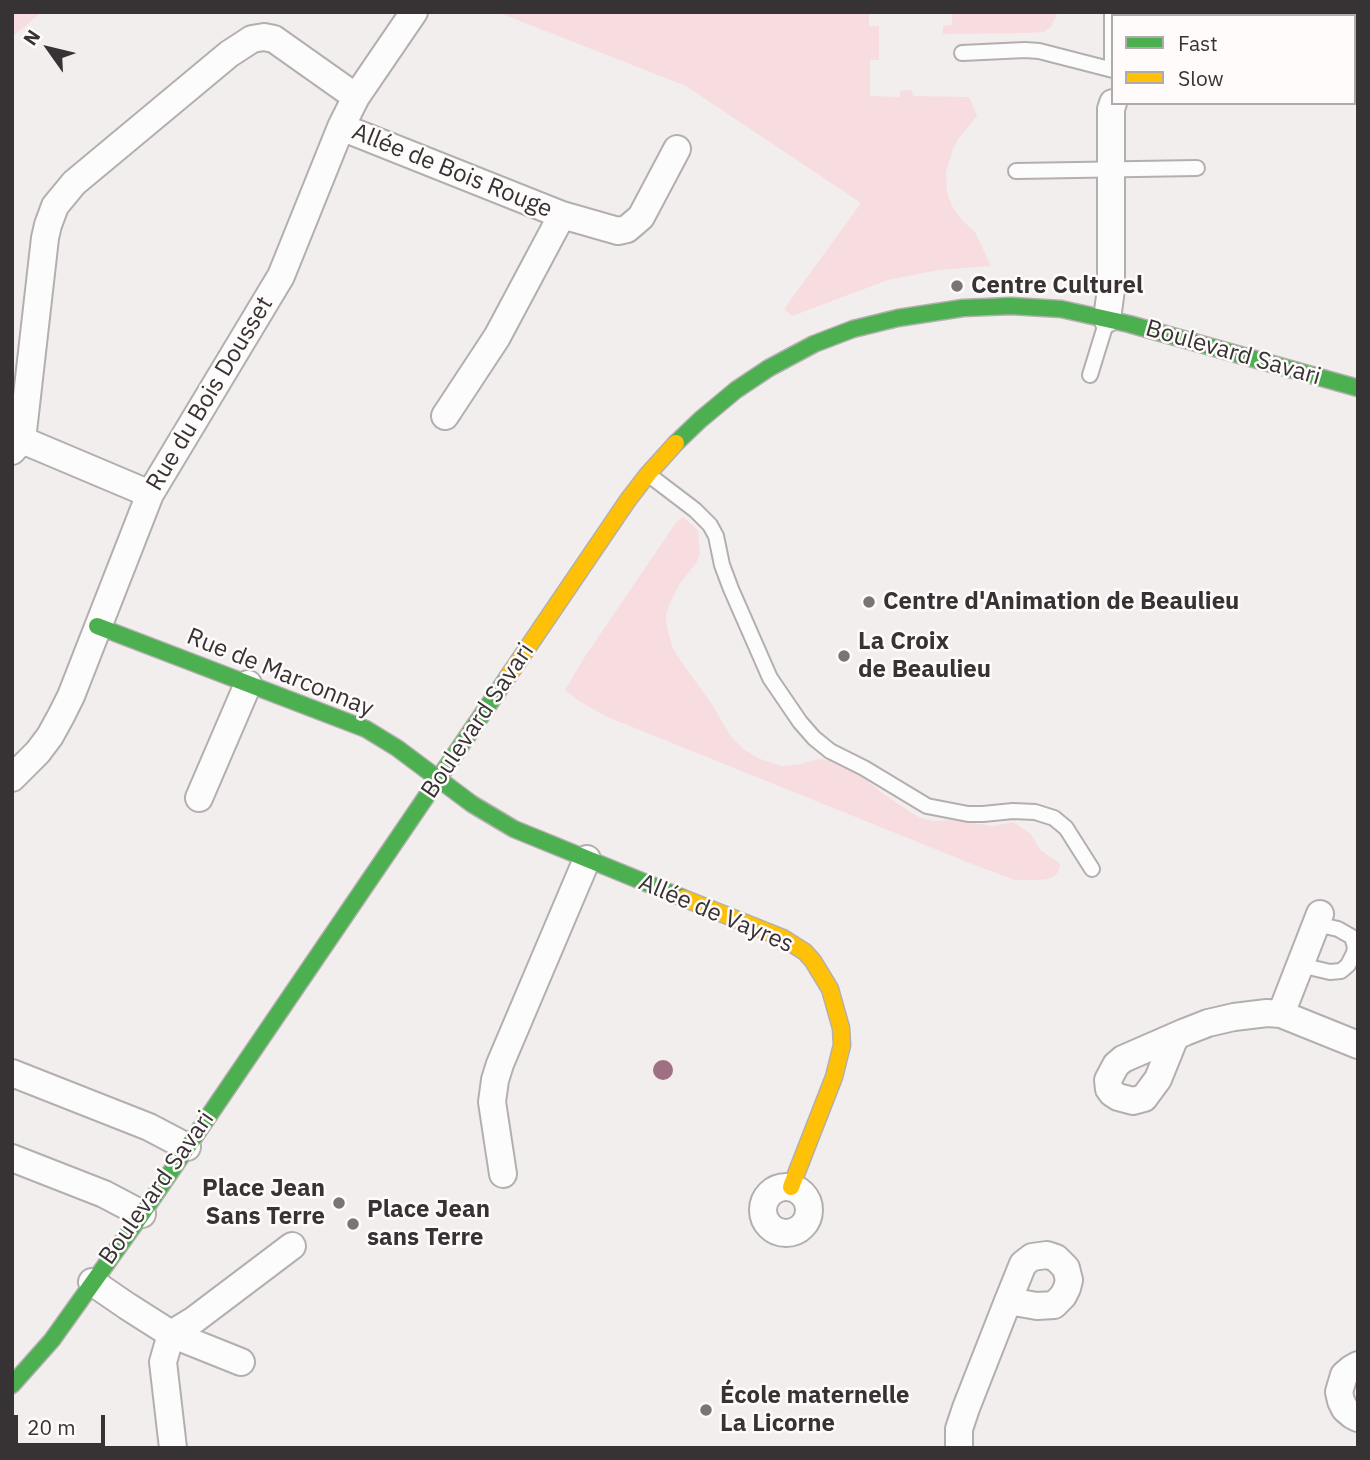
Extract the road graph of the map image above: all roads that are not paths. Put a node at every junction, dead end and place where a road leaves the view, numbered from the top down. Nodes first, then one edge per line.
1 (414, 12) edge
2 (962, 53) dead end
3 (1111, 69) edge
4 (356, 97) junction
5 (1112, 105) edge
6 (341, 127) junction
7 (677, 149) dead end
8 (1111, 168) junction
9 (1197, 168) dead end
10 (1016, 171) dead end
11 (562, 215) junction
12 (1107, 319) junction
13 (1090, 375) dead end
14 (1358, 388) edge
15 (445, 416) dead end
16 (17, 446) edge
17 (648, 474) junction
18 (150, 494) junction
19 (97, 626) junction
20 (248, 684) junction
21 (12, 778) edge
22 (438, 779) junction
23 (199, 798) dead end
24 (587, 859) junction
25 (1092, 869) dead end
26 (1316, 924) joint
27 (1300, 965) junction
28 (1280, 1014) junction
29 (1175, 1037) dead end
30 (1358, 1045) edge
31 (12, 1073) edge
32 (187, 1147) junction
33 (12, 1157) edge
34 (503, 1174) dead end
35 (791, 1187) dead end
36 (142, 1214) junction
37 (292, 1246) dead end
38 (92, 1282) junction
39 (1007, 1301) dead end
40 (171, 1334) junction
41 (241, 1362) dead end
42 (1358, 1365) edge
43 (12, 1385) edge
44 (1358, 1418) edge
45 (173, 1448) edge
46 (959, 1448) edge

1 - 4 street, Rue du Bois Dousset
2 - 3 lane
4 - 6 street, Rue du Bois Dousset
4 - 16 street
5 - 8 street
6 - 11 street, Allée de Bois Rouge
6 - 18 street, Rue du Bois Dousset
7 - 11 street, Allée de Bois Rouge
8 - 9 lane
8 - 10 lane
8 - 12 street
11 - 15 street, Allée de Bois Rouge
12 - 13 lane
12 - 14 street, Boulevard Savari
12 - 17 street, Boulevard Savari
16 - 18 street
17 - 22 street, Boulevard Savari
17 - 25 lane
18 - 19 street, Rue du Bois Dousset
19 - 20 street, Rue de Marconnay
19 - 21 street, Rue du Bois Dousset
20 - 22 street, Rue de Marconnay
20 - 23 street
22 - 24 street, Allée de Vayres
22 - 32 street, Boulevard Savari
24 - 34 street
24 - 35 street, Allée de Vayres
26 - 27 street
26 - 27 lane
27 - 28 street
28 - 29 street
28 - 30 street
31 - 32 street
32 - 36 street, Boulevard Savari
33 - 36 street
36 - 38 street, Boulevard Savari
37 - 40 street
38 - 40 street
38 - 43 street, Boulevard Savari
39 - 46 street
40 - 41 street
40 - 45 street
42 - 44 street

